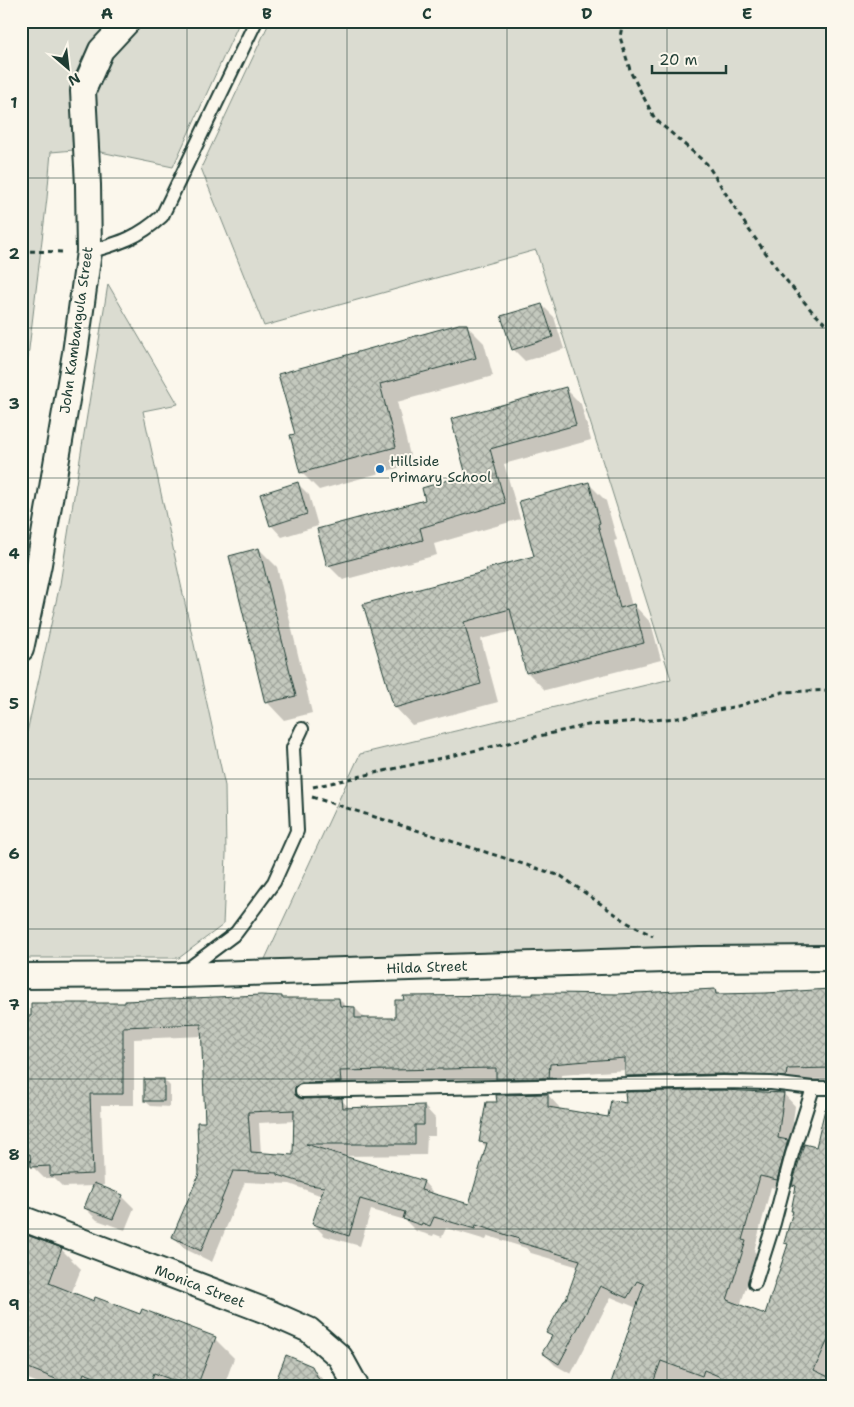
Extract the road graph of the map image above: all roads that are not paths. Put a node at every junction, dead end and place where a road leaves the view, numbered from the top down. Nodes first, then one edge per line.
1 (128, 21) edge
2 (256, 21) edge
3 (89, 252) junction
4 (21, 649) edge
5 (302, 729) dead end
6 (833, 958) edge
7 (180, 975) junction
8 (21, 976) edge
9 (814, 1088) junction
10 (833, 1088) edge
11 (302, 1091) dead end
12 (21, 1218) edge
13 (755, 1283) dead end
14 (356, 1386) edge

1 - 3 street, John Kambangula Street
2 - 3 lane
3 - 4 street, John Kambangula Street
5 - 7 lane
6 - 7 street, Hilda Street
7 - 8 street, Hilda Street
9 - 10 lane
9 - 11 lane
9 - 13 lane
12 - 14 street, Monica Street

